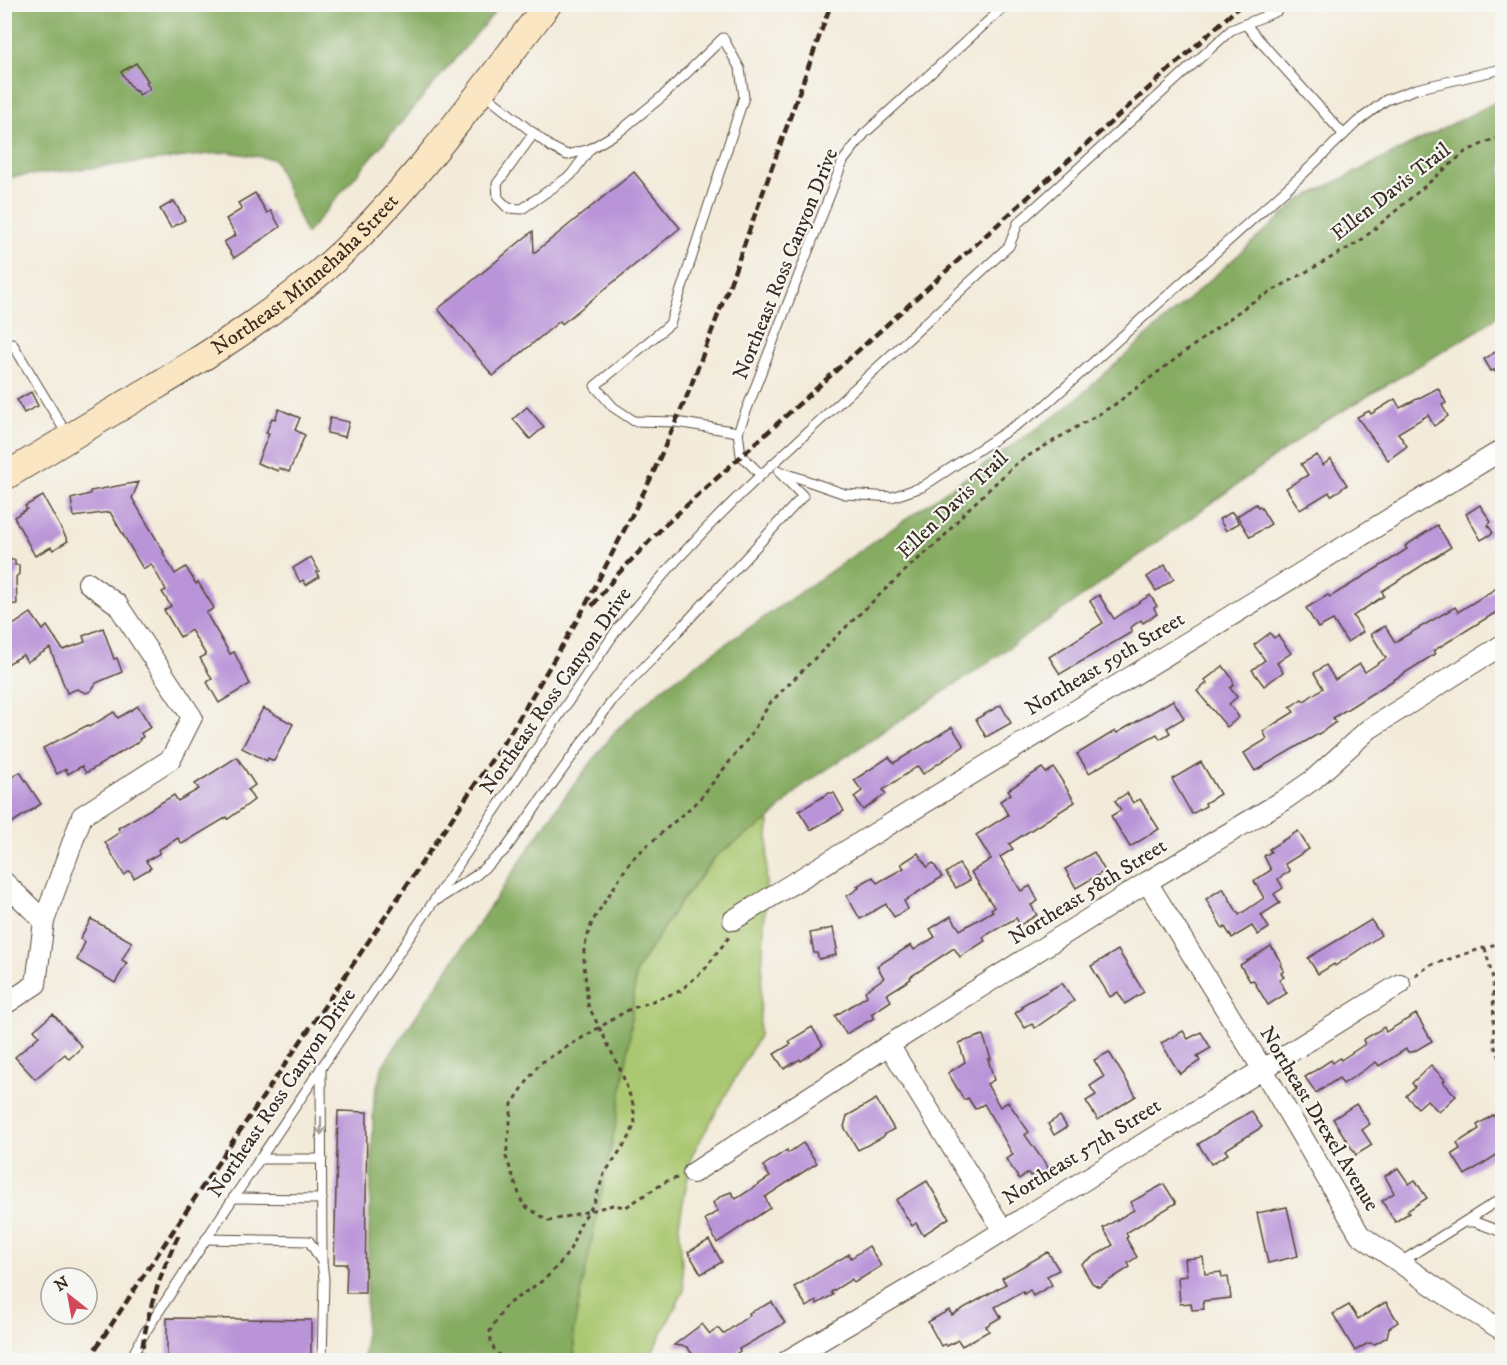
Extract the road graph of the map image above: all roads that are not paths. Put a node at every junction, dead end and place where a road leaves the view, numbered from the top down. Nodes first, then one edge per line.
1 (548, 4) edge
2 (1285, 4) edge
3 (1005, 5) edge
4 (1245, 24) junction
5 (1503, 69) edge
6 (480, 91) junction
7 (534, 133) junction
8 (1344, 135) junction
9 (590, 149) junction
10 (12, 343) dead end
11 (738, 432) junction
12 (69, 438) junction
13 (1503, 450) edge
14 (779, 471) junction
15 (760, 476) junction
16 (4, 477) edge
17 (88, 584) dead end
18 (1503, 645) edge
19 (4, 882) edge
20 (1147, 882) junction
21 (432, 903) junction
22 (733, 920) road end
23 (44, 921) junction
24 (1400, 984) road end
25 (4, 1005) edge
26 (889, 1045) junction
27 (321, 1067) junction
28 (1262, 1068) junction
29 (259, 1159) junction
30 (322, 1159) junction
31 (693, 1173) road end
32 (233, 1198) junction
33 (1503, 1198) edge
34 (322, 1199) junction
35 (1466, 1222) junction
36 (1003, 1230) junction
37 (1503, 1232) edge
38 (206, 1239) junction
39 (322, 1262) junction
40 (1399, 1263) junction
41 (1503, 1330) edge
42 (130, 1360) edge
43 (322, 1360) edge
44 (788, 1360) edge

1 - 6 main road, Northeast Minnehaha Street
2 - 4 lane, Northeast Ross Canyon Drive
3 - 11 lane, Northeast Ross Canyon Drive
4 - 8 lane
4 - 15 lane, Northeast Ross Canyon Drive
5 - 8 lane
6 - 7 lane
6 - 12 main road, Northeast Minnehaha Street
7 - 9 lane
7 - 9 lane
8 - 14 lane
9 - 11 lane
10 - 12 lane
11 - 15 lane
12 - 16 main road, Northeast Minnehaha Street
13 - 22 street, Northeast 59th Street
14 - 15 lane
14 - 21 lane
15 - 21 lane, Northeast Ross Canyon Drive
17 - 23 street
18 - 20 street, Northeast 58th Street
19 - 23 street
20 - 26 street, Northeast 58th Street
20 - 28 street, Northeast Drexel Avenue
21 - 27 lane, Northeast Ross Canyon Drive
23 - 25 street
24 - 28 street, Northeast 57th Street
26 - 31 street, Northeast 58th Street
26 - 36 street
27 - 29 lane, Northeast Ross Canyon Drive
27 -> 30 lane
28 - 36 street, Northeast 57th Street
28 - 40 street, Northeast Drexel Avenue
29 - 30 lane
29 - 32 lane, Northeast Ross Canyon Drive
30 - 34 lane
32 - 34 lane
32 - 38 lane, Northeast Ross Canyon Drive
33 - 35 lane
34 - 39 lane
35 - 37 lane
35 - 40 lane
36 - 44 street, Northeast 57th Street
38 - 39 lane
38 - 42 lane, Northeast Ross Canyon Drive
39 - 43 lane
40 - 41 street, Northeast Drexel Avenue

